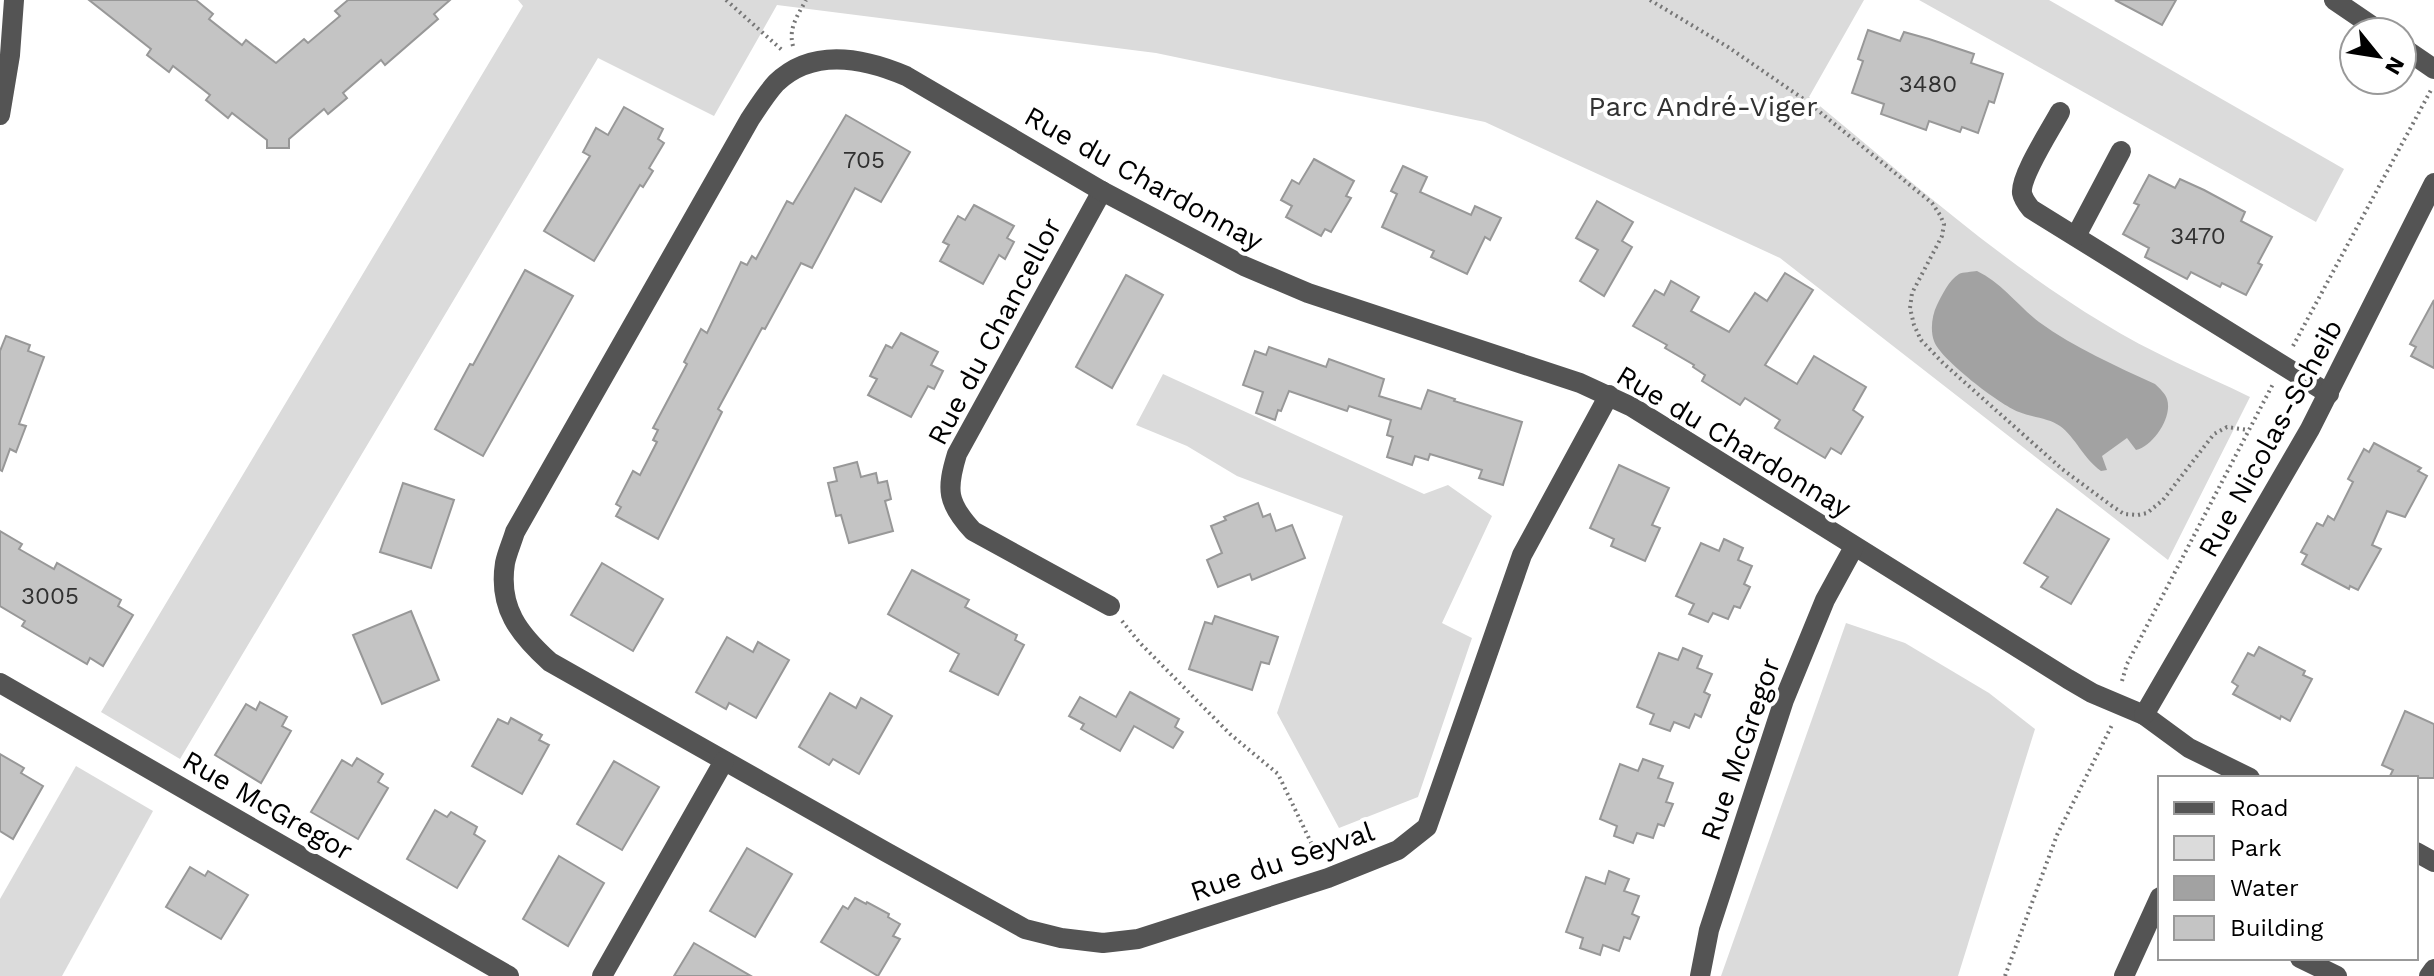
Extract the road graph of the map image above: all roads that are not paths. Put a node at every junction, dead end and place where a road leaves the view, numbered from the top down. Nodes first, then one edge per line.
1 (14, 0) edge
2 (2334, 0) edge
3 (2358, 16) edge
4 (2060, 112) dead end
5 (0, 115) edge
6 (2121, 151) dead end
7 (2434, 183) edge
8 (1102, 191) junction
9 (2076, 236) junction
10 (2329, 394) junction
11 (1609, 395) junction
12 (1854, 547) junction
13 (1110, 606) road end
14 (0, 683) edge
15 (2144, 715) junction
16 (724, 761) junction
17 (2216, 771) edge
18 (2240, 776) edge
19 (2158, 901) edge
20 (2304, 960) edge
21 (2434, 969) edge
22 (509, 976) edge
23 (602, 976) edge
24 (1700, 976) edge
25 (2124, 976) edge
26 (2337, 976) edge
27 (2429, 976) edge

1 - 5 street
2 - 3 street
4 - 9 street
6 - 9 street
7 - 10 street, Rue Nicolas-Scheib
8 - 11 street, Rue du Chardonnay
8 - 13 street, Rue du Chancellor
8 - 16 street, Rue du Chardonnay
9 - 10 street
10 - 15 street, Rue Nicolas-Scheib
11 - 12 street, Rue du Chardonnay
11 - 16 street, Rue du Seyval
12 - 15 street, Rue du Chardonnay
12 - 24 street, Rue McGregor
14 - 22 street, Rue McGregor
15 - 17 street, Rue du Chardonnay
16 - 23 street
17 - 18 street, Rue du Chardonnay
19 - 25 street
20 - 26 street
21 - 27 street

